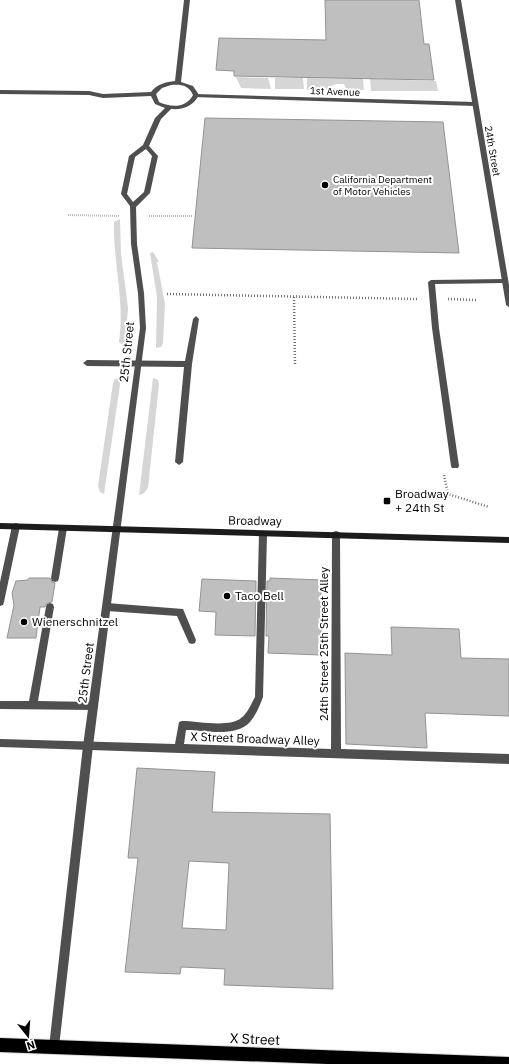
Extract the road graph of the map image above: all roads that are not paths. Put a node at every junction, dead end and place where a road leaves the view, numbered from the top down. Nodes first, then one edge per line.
1 (187, 0) edge
2 (458, 0) edge
3 (178, 83) junction
4 (0, 92) edge
5 (153, 94) junction
6 (195, 96) junction
7 (475, 104) junction
8 (169, 108) junction
9 (146, 146) junction
10 (133, 206) junction
11 (507, 281) edge
12 (509, 304) edge
13 (196, 319) dead end
14 (87, 363) dead end
15 (138, 363) junction
16 (188, 364) junction
17 (179, 462) dead end
18 (454, 466) dead end
19 (0, 526) edge
20 (16, 526) junction
21 (63, 528) junction
22 (117, 529) junction
23 (263, 534) junction
24 (336, 534) junction
25 (509, 540) edge
26 (55, 578) dead end
27 (0, 602) edge
28 (107, 606) junction
29 (50, 607) dead end
30 (192, 640) dead end
31 (0, 705) edge
32 (33, 705) junction
33 (94, 706) junction
34 (0, 743) edge
35 (88, 746) junction
36 (179, 749) junction
37 (336, 754) junction
38 (509, 759) edge
39 (0, 1045) edge
40 (54, 1047) junction
41 (509, 1064) edge

1 - 3 street
2 - 7 street, 24th Street
3 - 5 street
3 - 6 street
4 - 5 street
5 - 8 street
6 - 7 street, 1st Avenue
6 - 8 street
7 - 11 street, 24th Street
8 - 9 street, 25th Street
9 - 10 street
9 - 10 street, 25th Street
10 - 15 street, 25th Street
11 - 12 street, 24th Street
11 - 18 street
13 - 16 street
14 - 15 street
15 - 16 street
15 - 22 street, 25th Street
16 - 17 street
19 - 20 main road, Broadway
20 - 21 main road, Broadway
20 - 27 street
21 - 22 main road, Broadway
21 - 26 street
22 - 23 main road, Broadway
22 - 28 street, 25th Street
23 - 24 main road, Broadway
23 - 36 street
24 - 25 main road, Broadway
24 - 37 street, 24th Street 25th Street Alley
28 - 30 street
28 - 33 street, 25th Street
29 - 32 street
31 - 32 street
32 - 33 street
33 - 35 street, 25th Street
34 - 35 street, X Street Broadway Alley
35 - 36 street, X Street Broadway Alley
35 - 40 street, 25th Street
36 - 37 street, X Street Broadway Alley
37 - 38 street, X Street Broadway Alley
39 - 40 main road, X Street
40 - 41 main road, X Street

